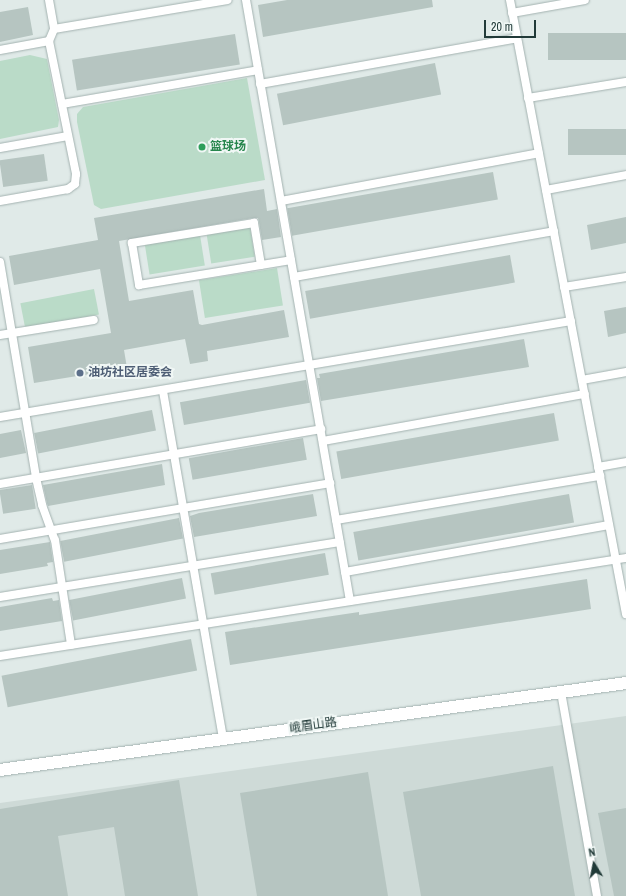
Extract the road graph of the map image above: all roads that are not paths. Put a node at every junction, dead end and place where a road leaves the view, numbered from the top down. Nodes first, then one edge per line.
1 (49, 0) edge
2 (228, 0) edge
3 (246, 0) edge
4 (510, 0) edge
5 (585, 0) edge
6 (512, 13) junction
7 (54, 29) junction
8 (517, 38) junction
9 (49, 41) junction
10 (0, 50) edge
11 (258, 70) junction
12 (626, 82) edge
13 (260, 84) junction
14 (528, 98) junction
15 (62, 104) junction
16 (68, 136) junction
17 (0, 148) edge
18 (539, 154) junction
19 (626, 175) edge
20 (546, 190) junction
21 (0, 201) edge
22 (281, 201) junction
23 (554, 231) junction
24 (291, 260) junction
25 (0, 262) edge
26 (261, 265) junction
27 (626, 276) edge
28 (294, 277) junction
29 (564, 287) junction
30 (94, 320) dead end
31 (571, 321) junction
32 (12, 333) junction
33 (0, 335) edge
34 (310, 366) junction
35 (626, 372) edge
36 (582, 380) junction
37 (163, 391) junction
38 (584, 394) junction
39 (25, 413) junction
40 (0, 417) edge
41 (320, 429) junction
42 (323, 441) junction
43 (174, 455) junction
44 (626, 462) edge
45 (598, 467) junction
46 (600, 476) junction
47 (36, 478) junction
48 (330, 483) junction
49 (0, 484) edge
50 (183, 508) junction
51 (336, 520) junction
52 (609, 525) junction
53 (51, 531) junction
54 (0, 539) edge
55 (340, 542) junction
56 (626, 558) edge
57 (616, 559) junction
58 (193, 567) junction
59 (345, 572) junction
60 (62, 588) junction
61 (0, 597) edge
62 (350, 601) junction
63 (626, 614) edge
64 (204, 624) junction
65 (71, 645) junction
66 (0, 656) edge
67 (626, 682) edge
68 (561, 692) junction
69 (223, 739) junction
70 (0, 770) edge
71 (597, 896) edge

1 - 7 lane
2 - 7 lane
3 - 11 lane
4 - 6 lane
5 - 6 lane
6 - 8 lane
7 - 9 lane
8 - 13 lane
8 - 14 lane
9 - 10 lane
9 - 15 lane
11 - 13 lane
11 - 15 lane
12 - 14 lane
13 - 22 lane
14 - 18 lane
15 - 16 lane
16 - 17 lane
16 - 21 lane
18 - 20 lane
18 - 22 lane
19 - 20 lane
20 - 23 lane
22 - 24 lane
23 - 28 lane
23 - 29 lane
24 - 26 lane
24 - 28 lane
25 - 32 lane
26 - 26 lane
27 - 29 lane
28 - 34 lane
29 - 31 lane
30 - 32 lane
31 - 34 lane
31 - 36 lane
32 - 33 lane
32 - 39 lane
34 - 37 lane
34 - 41 lane
35 - 36 lane
36 - 38 lane
37 - 39 lane
37 - 43 lane
38 - 42 lane
38 - 45 lane
39 - 40 lane
39 - 47 lane
41 - 42 lane
41 - 43 lane
42 - 48 lane
43 - 47 lane
43 - 50 lane
44 - 45 lane
45 - 46 lane
46 - 51 lane
46 - 52 lane
47 - 49 lane
47 - 53 lane
48 - 50 lane
48 - 51 lane
50 - 53 lane
50 - 58 lane
51 - 55 lane
52 - 57 lane
52 - 59 lane
53 - 54 lane
53 - 60 lane
55 - 58 lane
55 - 59 lane
56 - 57 lane
57 - 62 lane
57 - 63 lane
58 - 60 lane
58 - 64 lane
59 - 62 lane
60 - 61 lane
60 - 65 lane
62 - 64 lane
64 - 65 lane
64 - 69 lane
65 - 66 lane
67 - 68 street, 峨眉山路
68 - 69 street, 峨眉山路
68 - 71 lane
69 - 70 street, 峨眉山路

